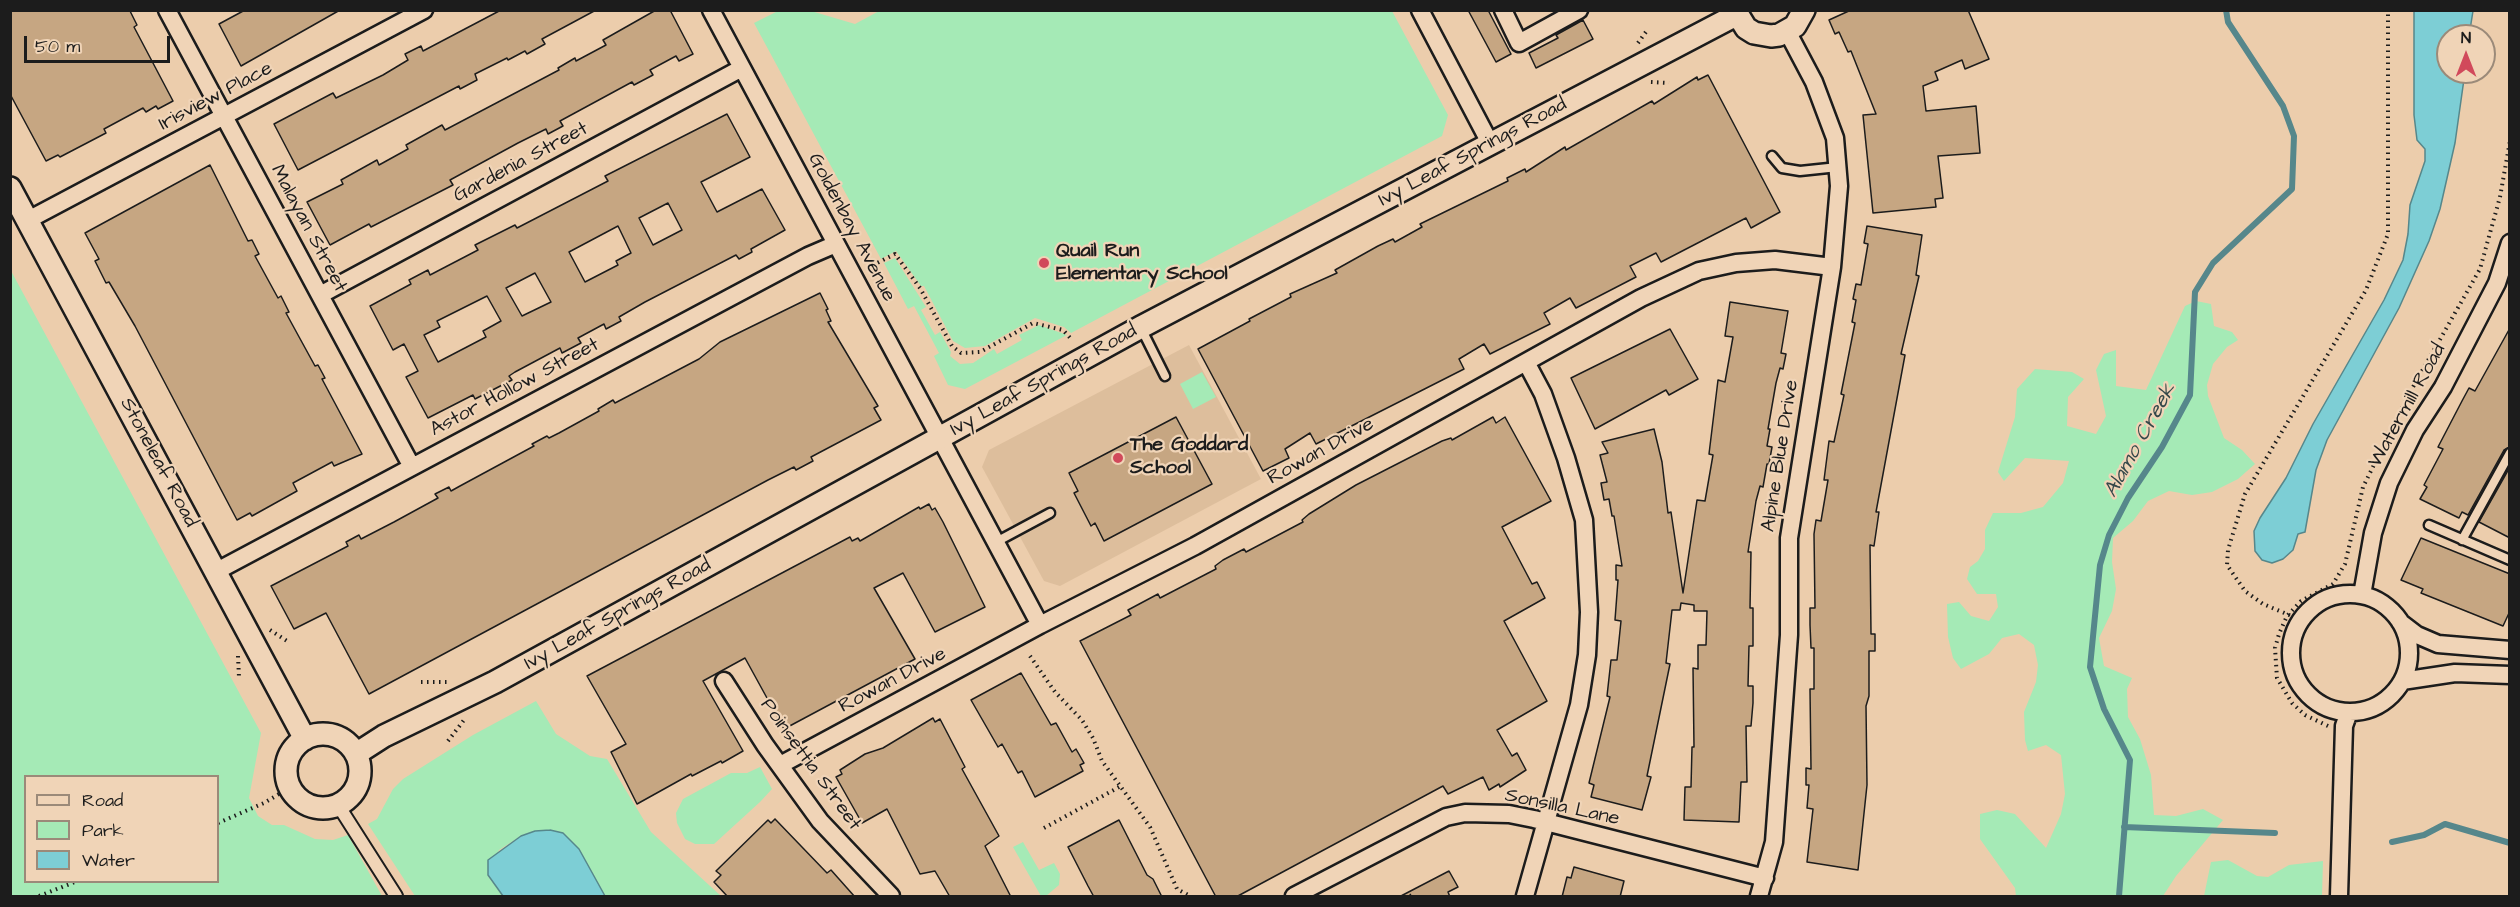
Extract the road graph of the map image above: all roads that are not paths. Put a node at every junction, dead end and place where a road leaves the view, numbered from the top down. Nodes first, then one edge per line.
1 (167, 10) edge
2 (424, 10) edge
3 (711, 10) edge
4 (1420, 10) edge
5 (1503, 10) edge
6 (1579, 10) edge
7 (1803, 10) edge
8 (1736, 13) edge
9 (1787, 32) junction
10 (742, 68) junction
11 (224, 117) junction
12 (1491, 145) junction
13 (1773, 156) dead end
14 (1839, 167) junction
15 (10, 188) edge
16 (28, 220) junction
17 (2510, 243) edge
18 (836, 244) junction
19 (1832, 267) junction
20 (320, 295) junction
21 (1141, 327) junction
22 (1526, 362) junction
23 (1165, 376) dead end
24 (941, 439) junction
25 (2510, 453) edge
26 (412, 467) junction
27 (1050, 513) dead end
28 (2430, 525) dead end
29 (2462, 540) junction
30 (996, 542) junction
31 (2510, 560) edge
32 (215, 572) junction
33 (2362, 595) junction
34 (2400, 622) junction
35 (1040, 624) junction
36 (2510, 650) edge
37 (2510, 675) edge
38 (724, 681) dead end
39 (2402, 681) junction
40 (2349, 712) junction
41 (305, 739) junction
42 (356, 754) junction
43 (782, 764) junction
44 (338, 805) junction
45 (1547, 823) junction
46 (1765, 878) junction
47 (396, 897) edge
48 (891, 897) edge
49 (1294, 897) edge
50 (1525, 897) edge
51 (1759, 897) edge
52 (2339, 897) edge

1 - 11 street, Malayan Street
2 - 11 street, Irisview Place
3 - 10 street, Goldenbay Avenue
4 - 12 street
5 - 6 street
7 - 9 street
8 - 9 street
8 - 12 street, Ivy Leaf Springs Road
9 - 14 street, Alpine Blue Drive
10 - 18 street, Goldenbay Avenue
10 - 20 street, Gardenia Street
11 - 16 street, Irisview Place
11 - 20 street, Malayan Street
12 - 21 street, Ivy Leaf Springs Road
13 - 14 lane
14 - 19 street, Alpine Blue Drive
15 - 16 street, Stoneleaf Road
16 - 32 street, Stoneleaf Road
17 - 33 street, Watermill Road
18 - 24 street, Goldenbay Avenue
18 - 26 street, Astor Hollow Street
19 - 22 street, Rowan Drive
19 - 46 street, Alpine Blue Drive
20 - 26 street, Malayan Street
21 - 23 lane
21 - 24 street, Ivy Leaf Springs Road
22 - 35 street, Rowan Drive
22 - 45 street
24 - 30 street, Goldenbay Avenue
24 - 42 street, Ivy Leaf Springs Road
25 - 29 lane
26 - 32 street, Astor Hollow Street
27 - 30 lane
28 - 29 lane
29 - 31 lane
30 - 35 street, Goldenbay Avenue
32 - 41 street, Stoneleaf Road
33 - 34 street
33 - 40 street
34 - 36 street
34 - 39 street
35 - 43 street, Rowan Drive
37 - 39 street
38 - 43 street, Poinsettia Street
39 - 40 street
40 - 52 street
41 - 42 street
41 - 44 street
42 - 44 street
43 - 48 street, Poinsettia Street
44 - 47 street
45 - 46 street, Sonsilla Lane
45 - 49 street, Sonsilla Lane
45 - 50 street
46 - 51 street, Alpine Blue Drive

